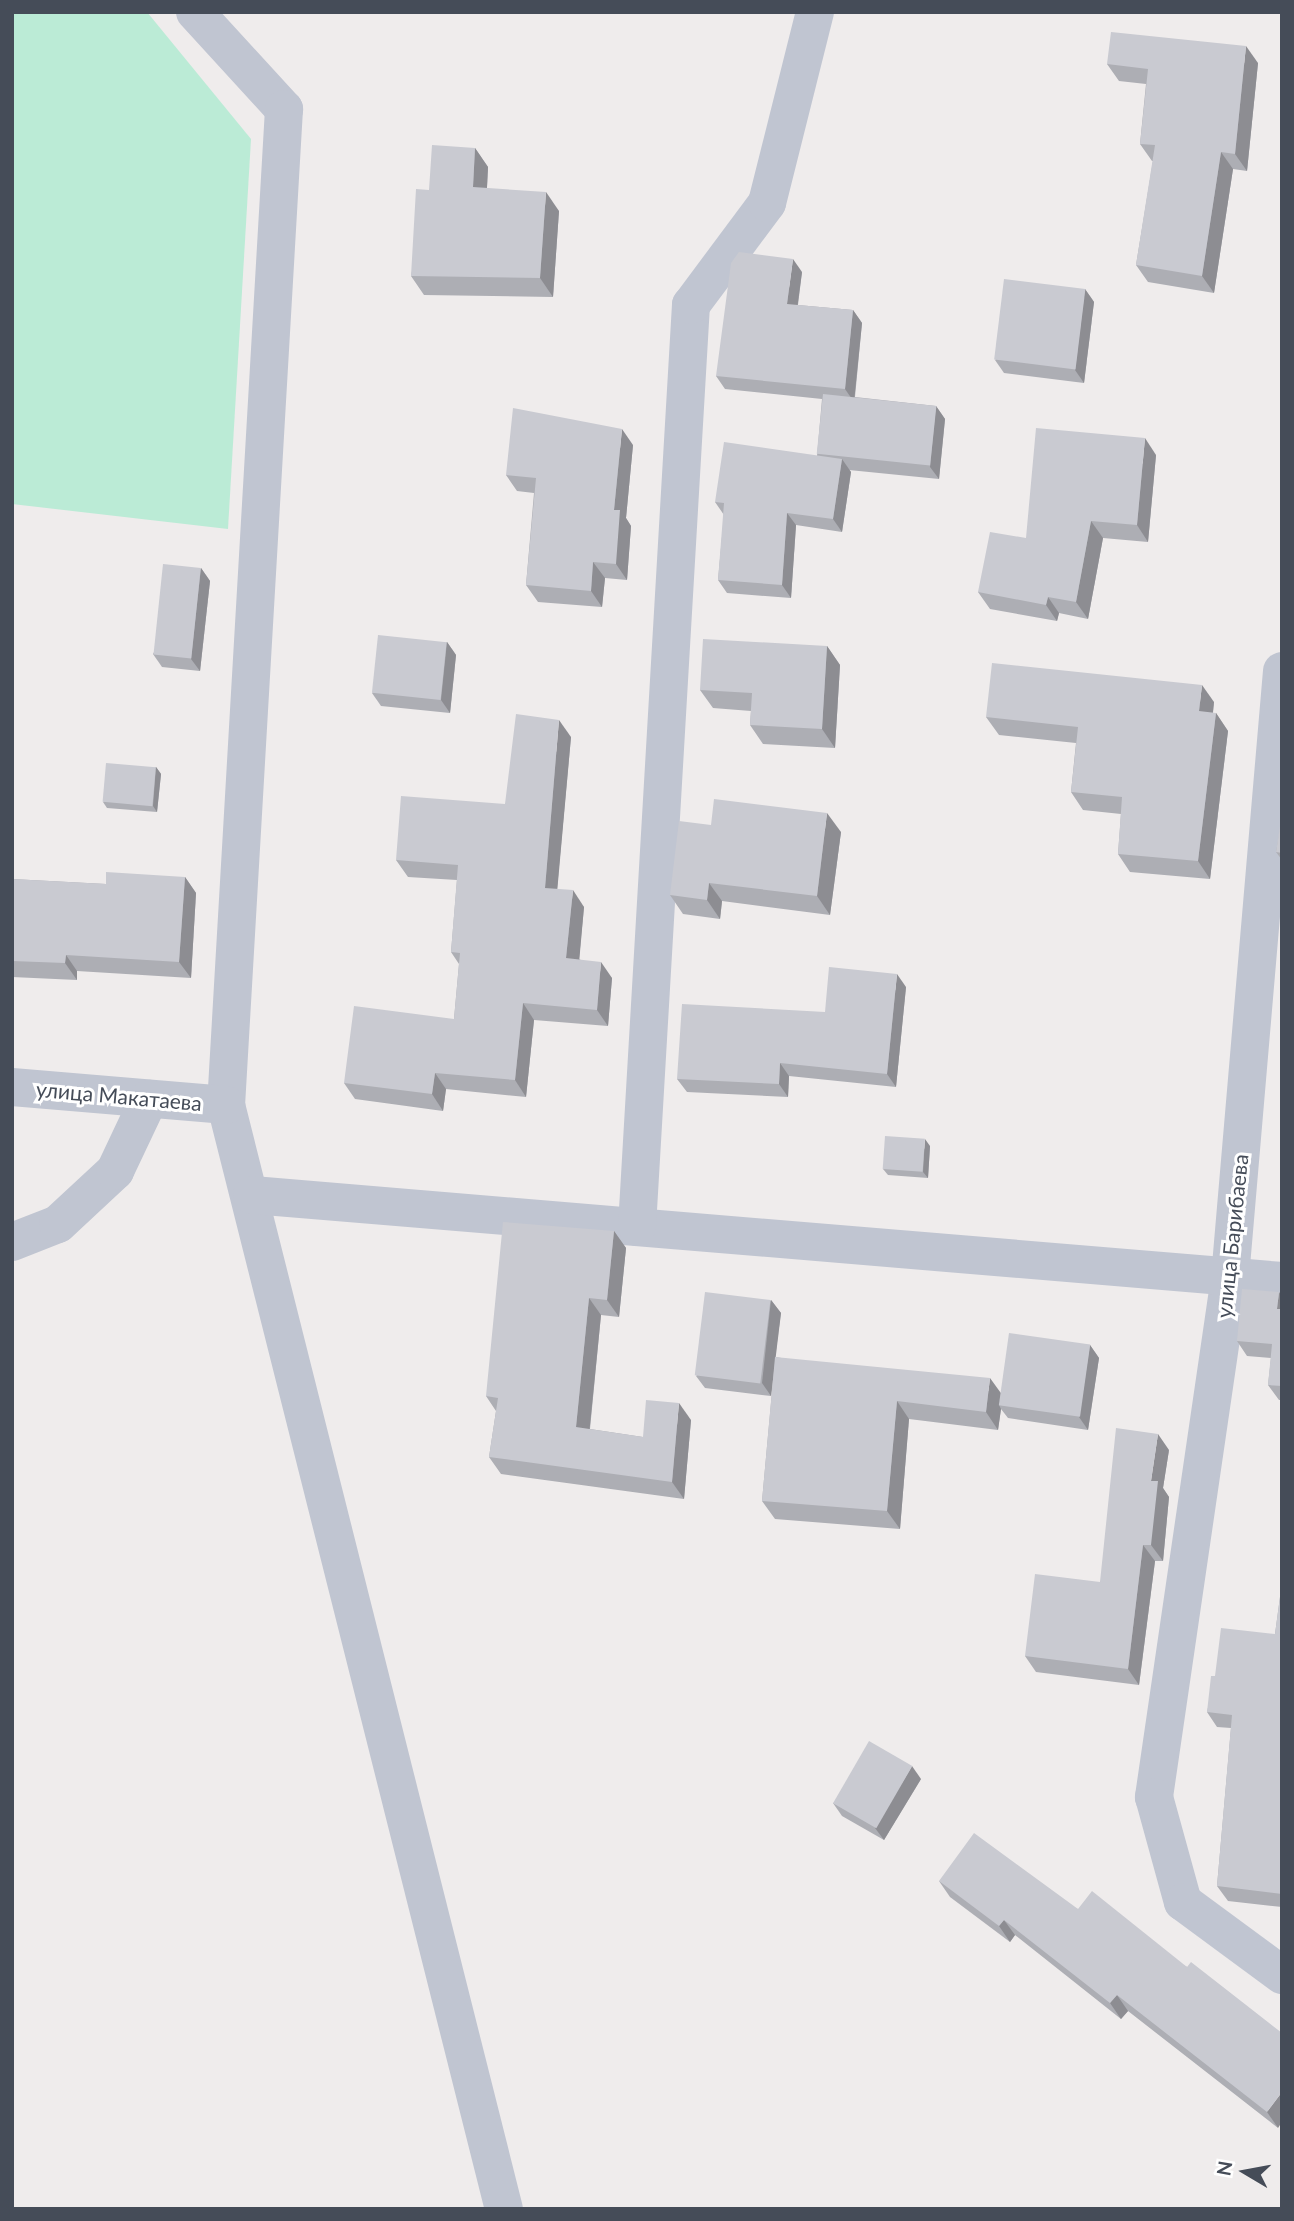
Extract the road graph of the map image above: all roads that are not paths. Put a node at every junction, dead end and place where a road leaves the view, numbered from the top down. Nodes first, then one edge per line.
1 (195, 12) edge
2 (815, 12) edge
3 (1282, 671) edge
4 (12, 1087) edge
5 (149, 1099) junction
6 (226, 1105) junction
7 (252, 1195) junction
8 (637, 1227) junction
9 (12, 1242) edge
10 (1230, 1277) junction
11 (1282, 1281) edge
12 (1282, 1975) edge
13 (504, 2209) edge

1 - 6 street
2 - 8 street
3 - 10 street, улица Барибаева
4 - 5 street, улица Макатаева
5 - 6 street, улица Макатаева
5 - 9 street
6 - 7 street
7 - 8 street
7 - 13 street
8 - 10 street
10 - 11 street
10 - 12 street, улица Барибаева

